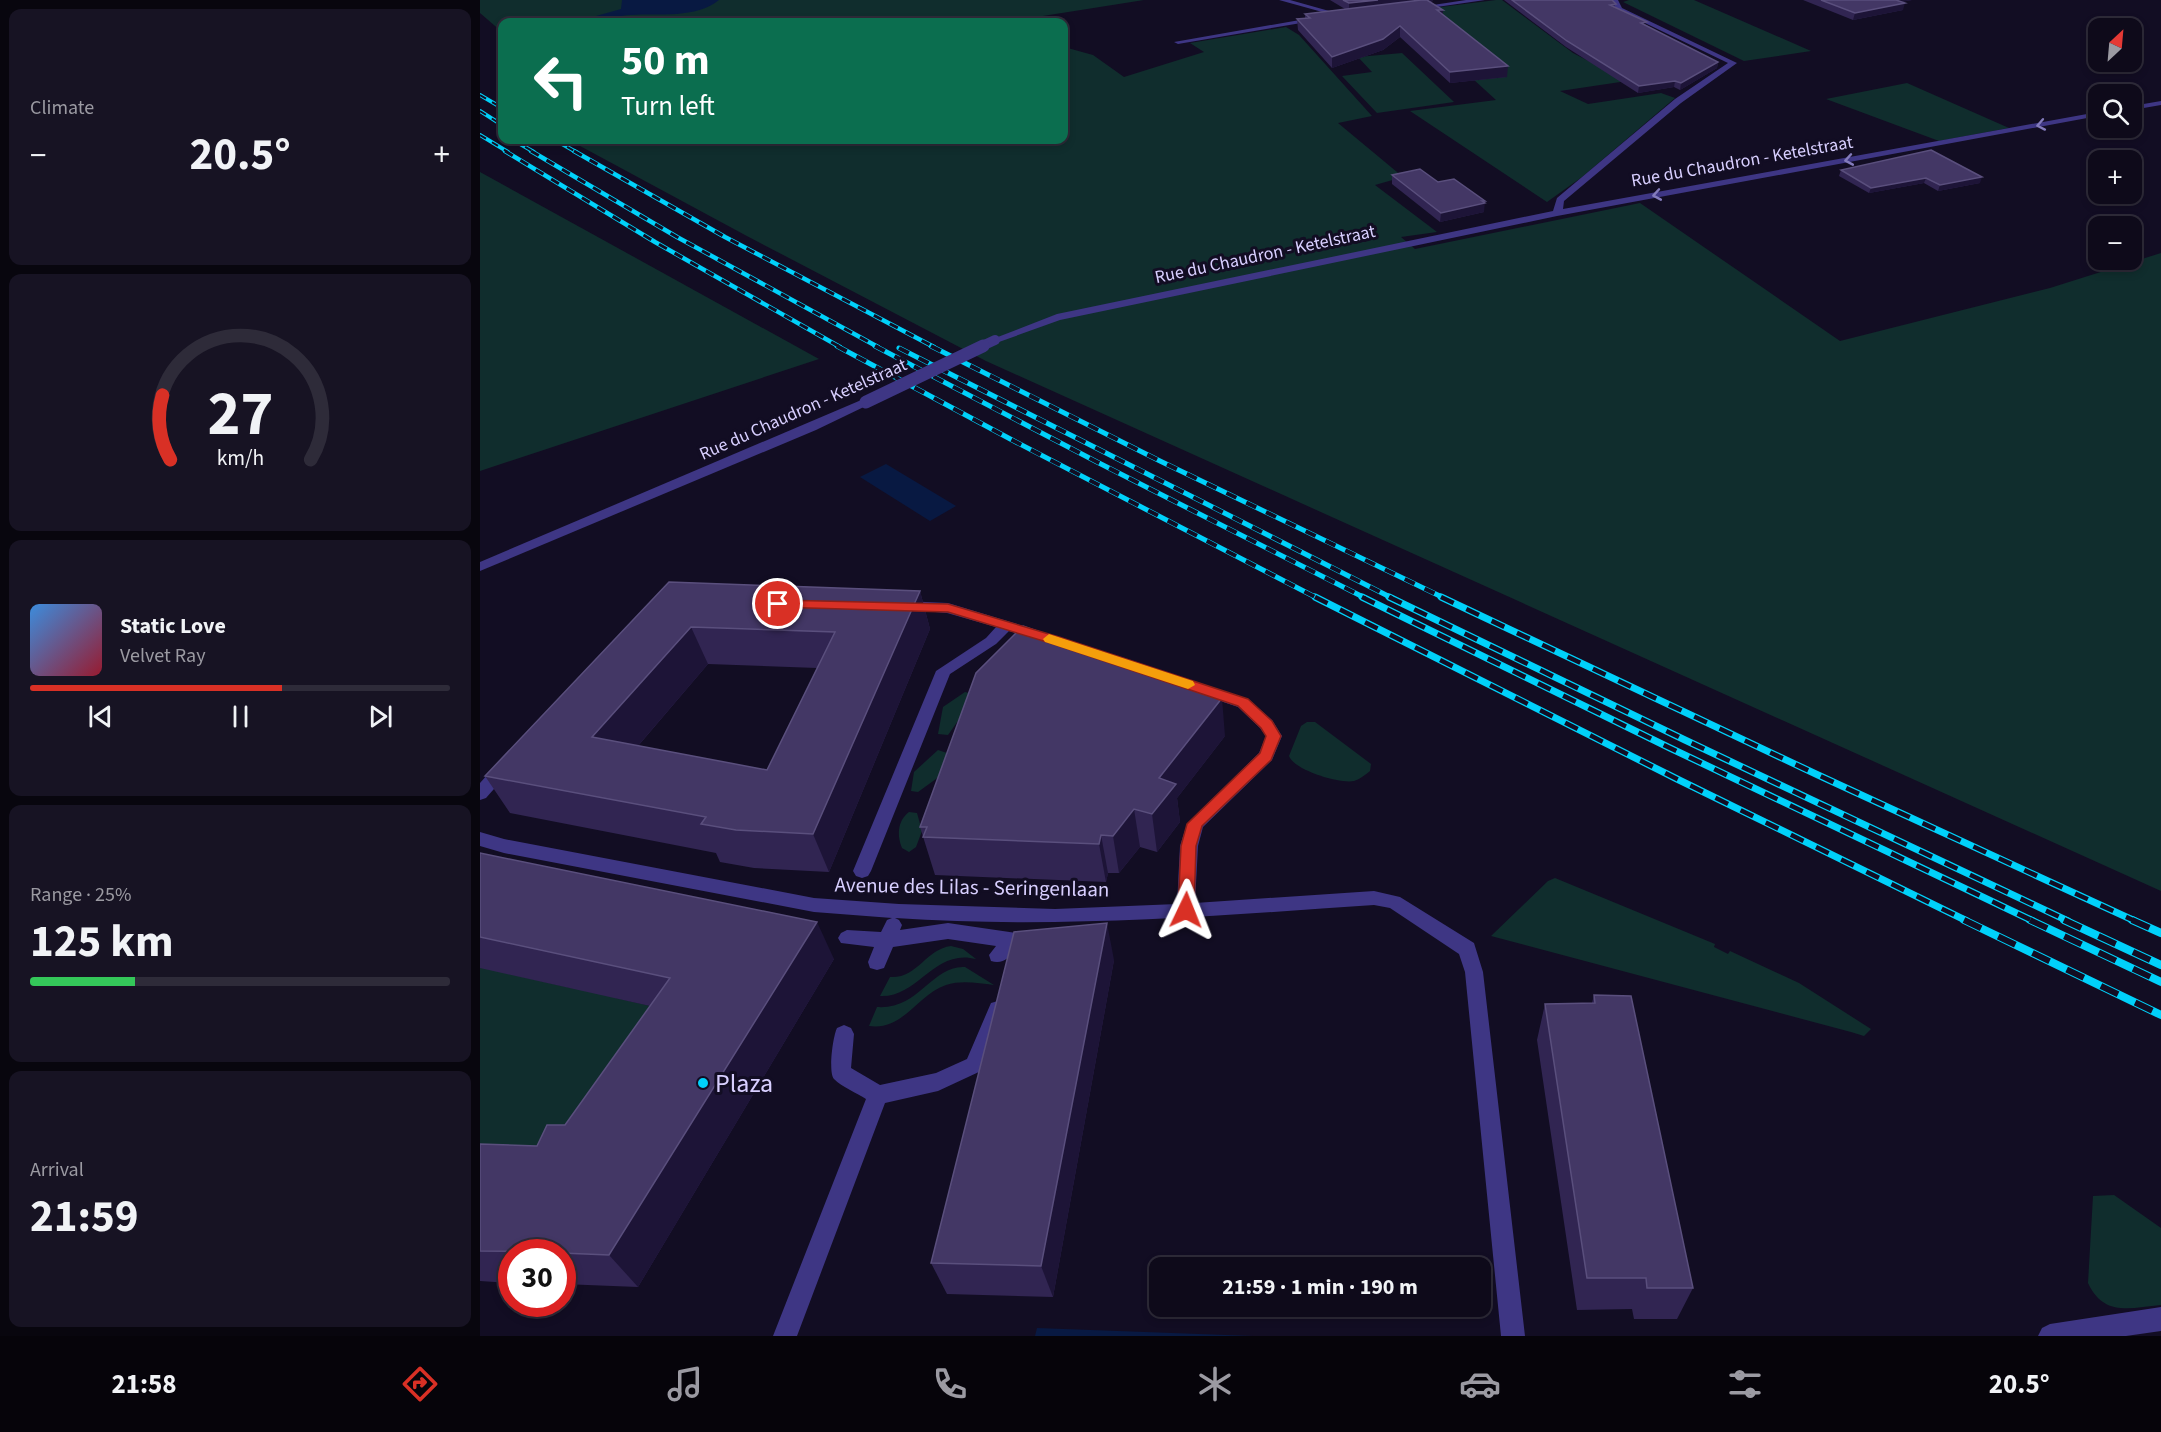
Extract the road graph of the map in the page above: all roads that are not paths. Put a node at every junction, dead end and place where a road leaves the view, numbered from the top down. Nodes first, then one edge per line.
1 (1282, 0) edge
2 (1482, 0) edge
3 (1615, 0) edge
4 (1402, 9) edge
5 (1356, 14) edge
6 (1344, 16) junction
7 (1178, 42) dead end
8 (2161, 103) edge
9 (2142, 106) edge
10 (2088, 116) edge
11 (1557, 213) junction
12 (480, 567) edge
13 (894, 606) edge
14 (1006, 626) junction
15 (1054, 640) edge
16 (1099, 655) edge
17 (513, 757) edge
18 (480, 794) edge
19 (480, 839) edge
20 (862, 871) dead end
21 (1186, 910) junction
22 (890, 933) junction
23 (847, 938) dead end
24 (1006, 959) edge
25 (877, 962) dead end
26 (1003, 996) edge
27 (844, 1034) dead end
28 (878, 1095) junction
29 (2161, 1319) edge
30 (785, 1336) edge
31 (1513, 1336) edge
32 (2050, 1336) edge

1 - 6 street
2 - 4 street
3 - 11 street
5 - 6 street
6 - 7 street
8 - 9 street
10 -> 11 street, Rue du Chaudron - Ketelstraat
11 - 12 street, Rue du Chaudron - Ketelstraat, bridge
13 - 14 street
14 - 15 street
14 - 20 street
16 - 21 street
17 - 18 street
19 - 21 street, Avenue des Lilas - Seringenlaan
21 - 31 street, Avenue des Lilas - Seringenlaan
22 - 23 street
22 - 24 street
22 - 25 street
26 - 28 street
27 - 28 street
28 - 30 street
29 - 32 street

